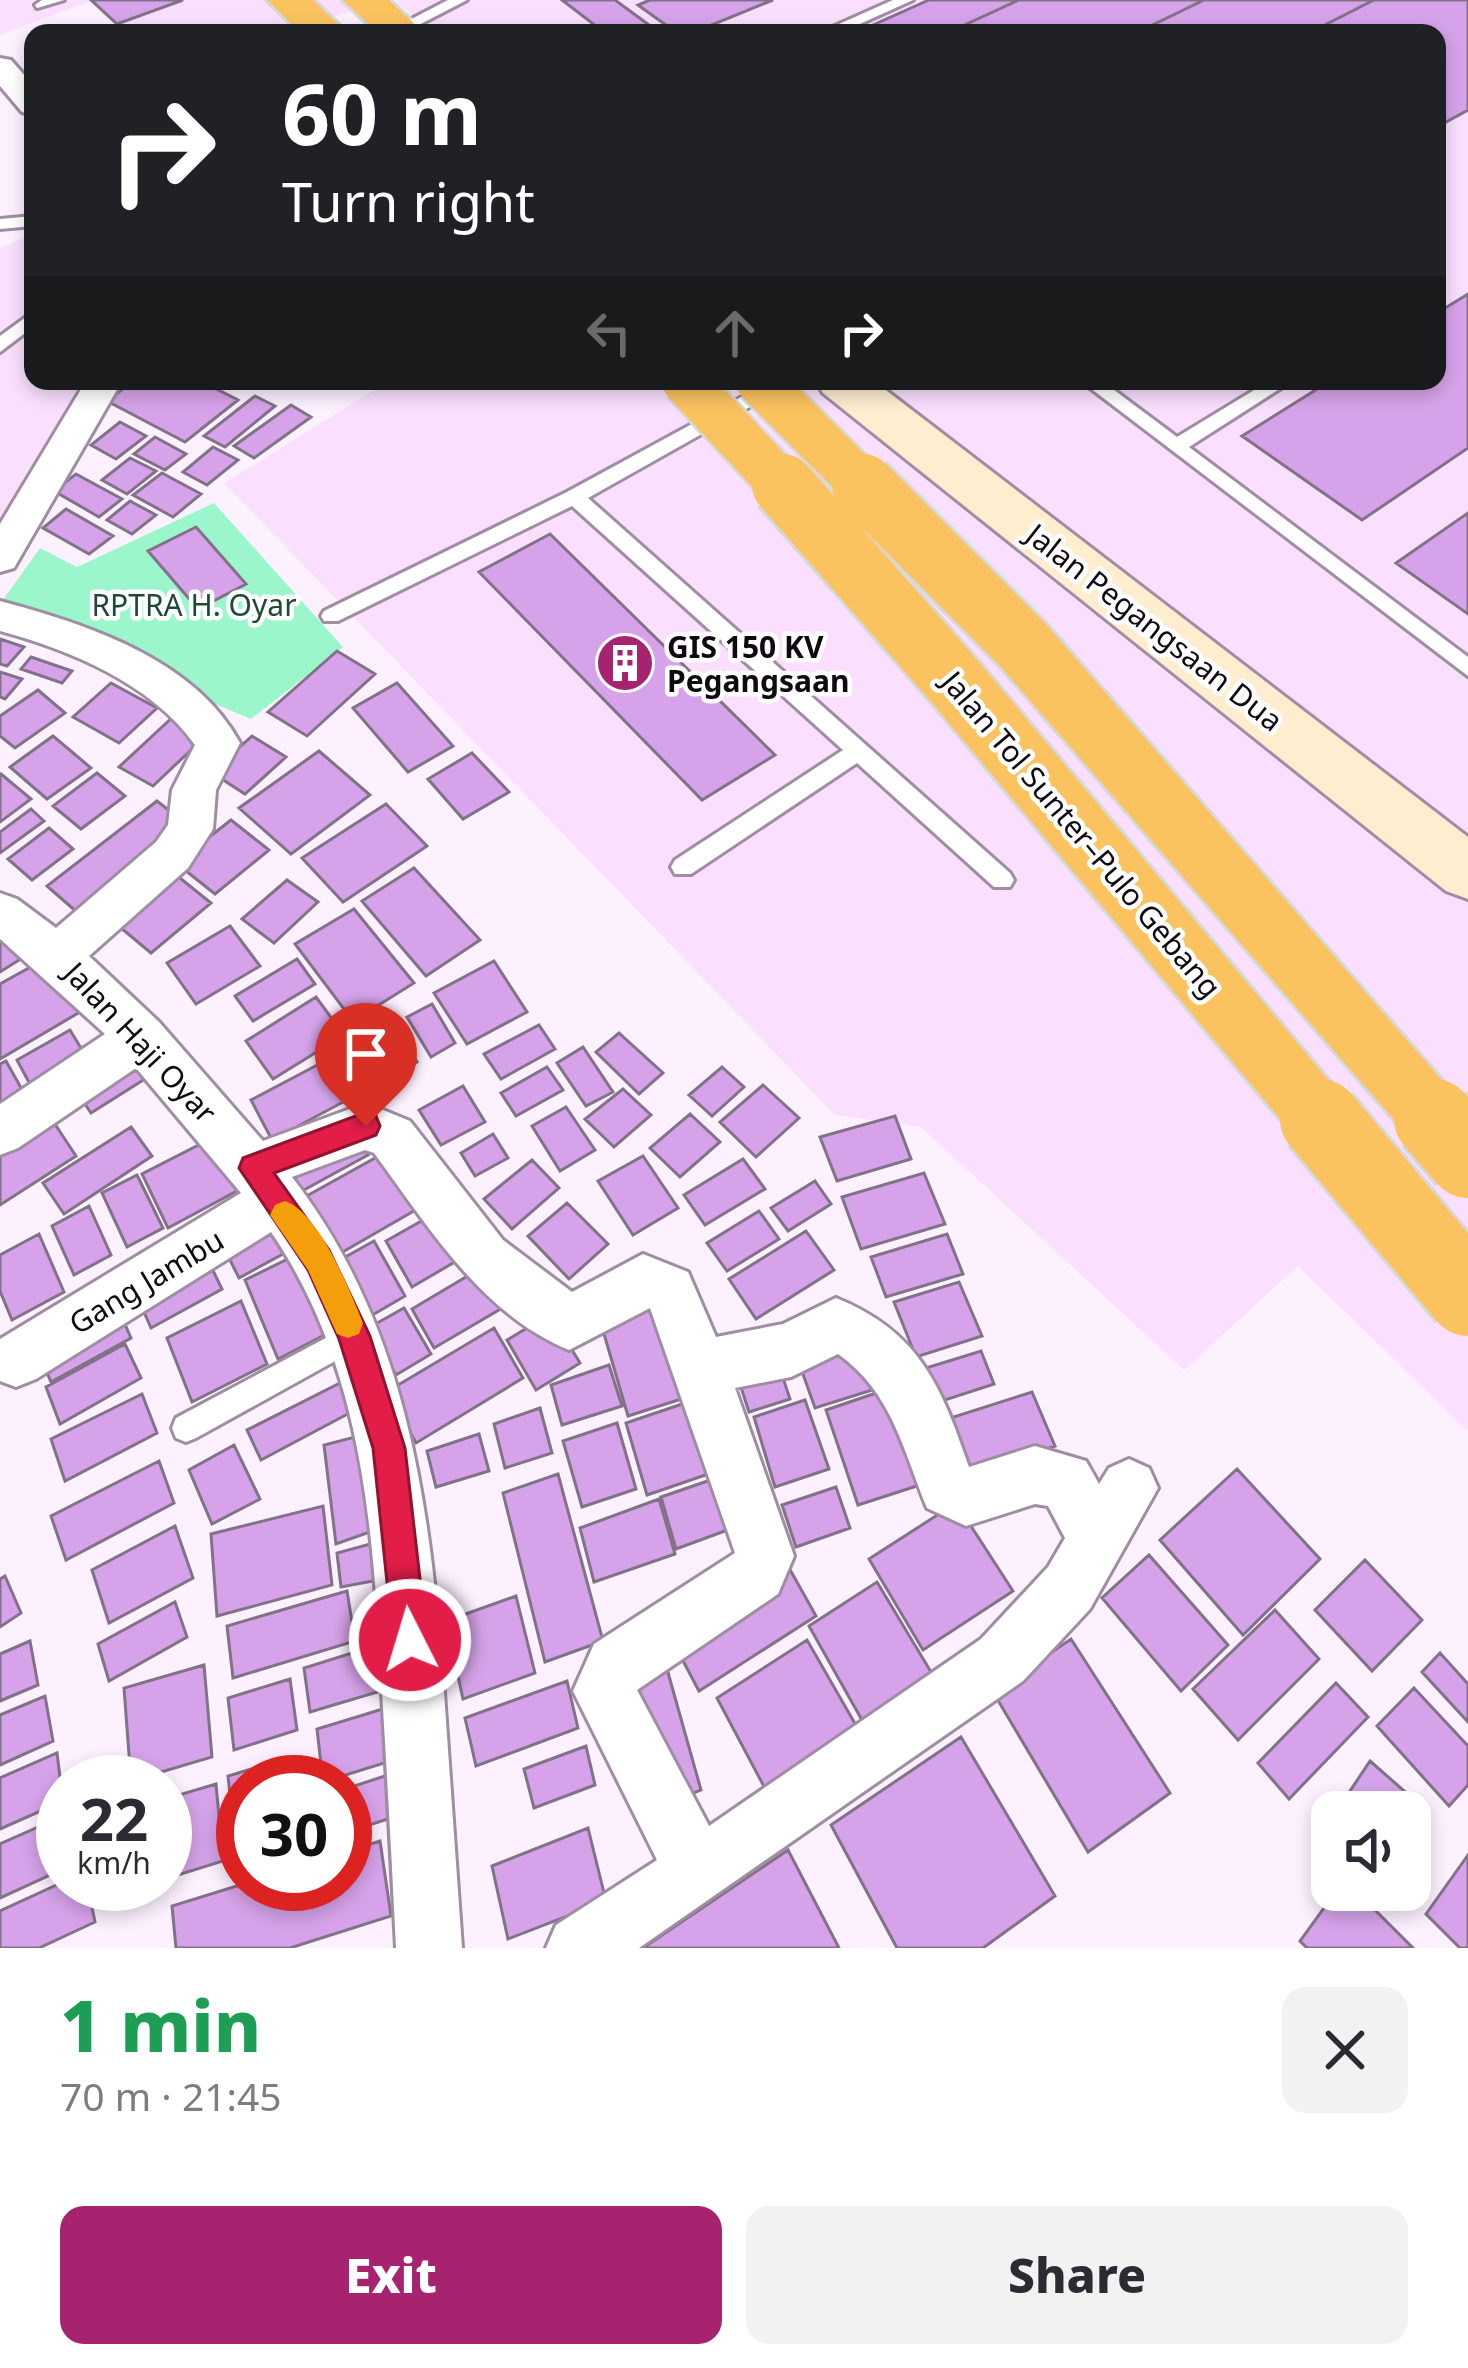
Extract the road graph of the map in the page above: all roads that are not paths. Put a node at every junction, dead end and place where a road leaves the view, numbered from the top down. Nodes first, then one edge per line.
1 (288, 0) edge
2 (368, 0) edge
3 (459, 0) edge
4 (893, 2) edge
5 (316, 24) edge
6 (400, 24) edge
7 (420, 24) edge
8 (846, 24) edge
9 (0, 67) edge
10 (24, 95) edge
11 (24, 326) edge
12 (0, 346) edge
13 (99, 390) edge
14 (694, 390) edge
15 (766, 390) edge
16 (768, 390) edge
17 (852, 390) edge
18 (1102, 390) edge
19 (1268, 390) edge
20 (1178, 445) junction
21 (574, 496) junction
22 (1, 555) edge
23 (0, 616) edge
24 (332, 616) dead end
25 (1468, 668) edge
26 (859, 752) junction
27 (682, 867) dead end
28 (1468, 873) edge
29 (1002, 880) dead end
30 (0, 913) edge
31 (59, 954) junction
32 (142, 1037) junction
33 (0, 1132) edge
34 (1468, 1158) edge
35 (264, 1185) junction
36 (1468, 1296) edge
37 (354, 1336) junction
38 (16, 1360) dead end
39 (703, 1367) junction
40 (186, 1428) dead end
41 (1129, 1488) dead end
42 (1098, 1540) junction
43 (698, 1871) junction
44 (584, 1946) edge
45 (429, 1948) edge

1 - 5 highway
2 - 6 main road
3 - 7 lane
4 - 8 lane
9 - 10 street
11 - 12 lane
13 - 22 street
14 - 36 highway, Jalan Tol Sunter–Pulo Gebang, bridge
15 - 21 lane
16 - 34 highway, bridge
17 - 28 main road, Jalan Pegangsaan Dua
18 - 20 lane
19 - 20 lane
20 - 25 lane
21 - 24 lane
21 - 26 lane
23 - 31 street
26 - 27 lane
26 - 29 lane
30 - 31 street, Jalan Haji Oyar
31 - 32 street, Jalan Haji Oyar
32 - 33 street
32 - 35 street, Jalan Haji Oyar
35 - 37 street, Jalan Haji Oyar
35 - 38 street, Gang Jambu
35 - 39 street, Gang Jambu
37 - 40 lane
37 - 45 street, Jalan Haji Oyar
39 - 42 street
39 - 43 street
41 - 42 street
42 - 43 street
43 - 44 street

